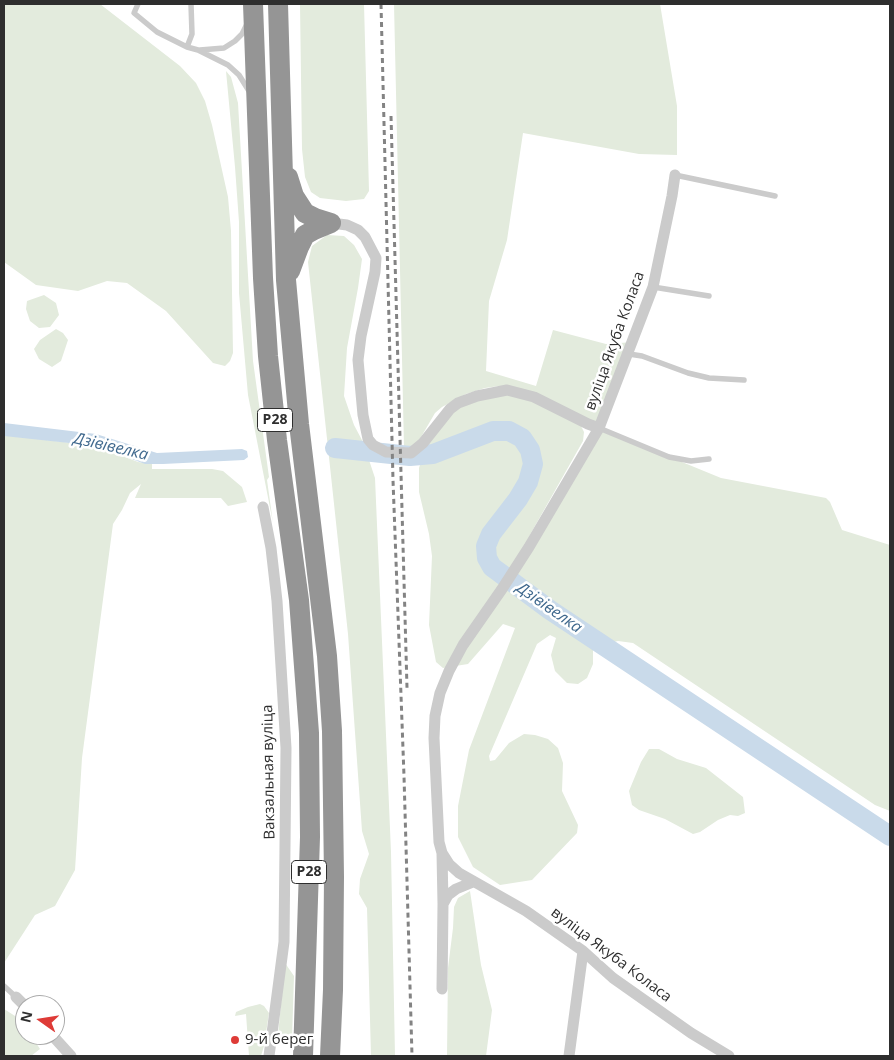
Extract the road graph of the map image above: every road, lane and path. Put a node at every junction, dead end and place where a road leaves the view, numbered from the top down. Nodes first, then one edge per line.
1 (138, 4) edge
2 (191, 4) edge
3 (278, 4) edge
4 (254, 7) edge
5 (186, 47) junction
6 (198, 50) junction
7 (257, 106) junction
8 (281, 153) junction
9 (675, 175) joint
10 (776, 196) dead end
11 (331, 223) junction
12 (286, 280) junction
13 (653, 287) junction
14 (708, 296) dead end
15 (628, 354) junction
16 (744, 380) dead end
17 (599, 428) junction
18 (709, 459) dead end
19 (263, 507) dead end
20 (442, 854) junction
21 (473, 882) junction
22 (443, 904) junction
23 (582, 951) junction
24 (4, 986) edge
25 (442, 989) dead end
26 (15, 996) edge
27 (305, 1012) junction
28 (61, 1045) edge
29 (71, 1056) edge
30 (269, 1056) edge
31 (290, 1056) edge
32 (303, 1056) edge
33 (330, 1056) edge
34 (569, 1056) edge
35 (729, 1056) edge

1 - 5 lane
2 - 5 lane
3 - 8 highway, Р28
4 - 6 lane
4 - 7 highway, Р28
5 - 6 lane
6 - 7 lane
7 - 27 highway, Р28
8 - 11 highway
8 - 12 highway, Р28
9 - 10 lane
9 - 13 street, вуліца Якуба Коласа
11 - 12 highway
11 - 17 street
12 - 33 highway, Р28
13 - 14 lane
13 - 15 street, вуліца Якуба Коласа
15 - 16 lane
15 - 17 street, вуліца Якуба Коласа
17 - 18 lane
17 - 20 street, вуліца Якуба Коласа
19 - 30 street, Вакзальная вуліца
20 - 21 street, вуліца Якуба Коласа
20 - 22 street, вуліца Якуба Коласа
21 - 22 street
21 - 23 street, вуліца Якуба Коласа
22 - 25 street, вуліца Якуба Коласа
23 - 34 street
23 - 35 street, вуліца Якуба Коласа
24 - 26 lane
27 - 31 highway
27 - 32 highway, Р28
28 - 29 street

